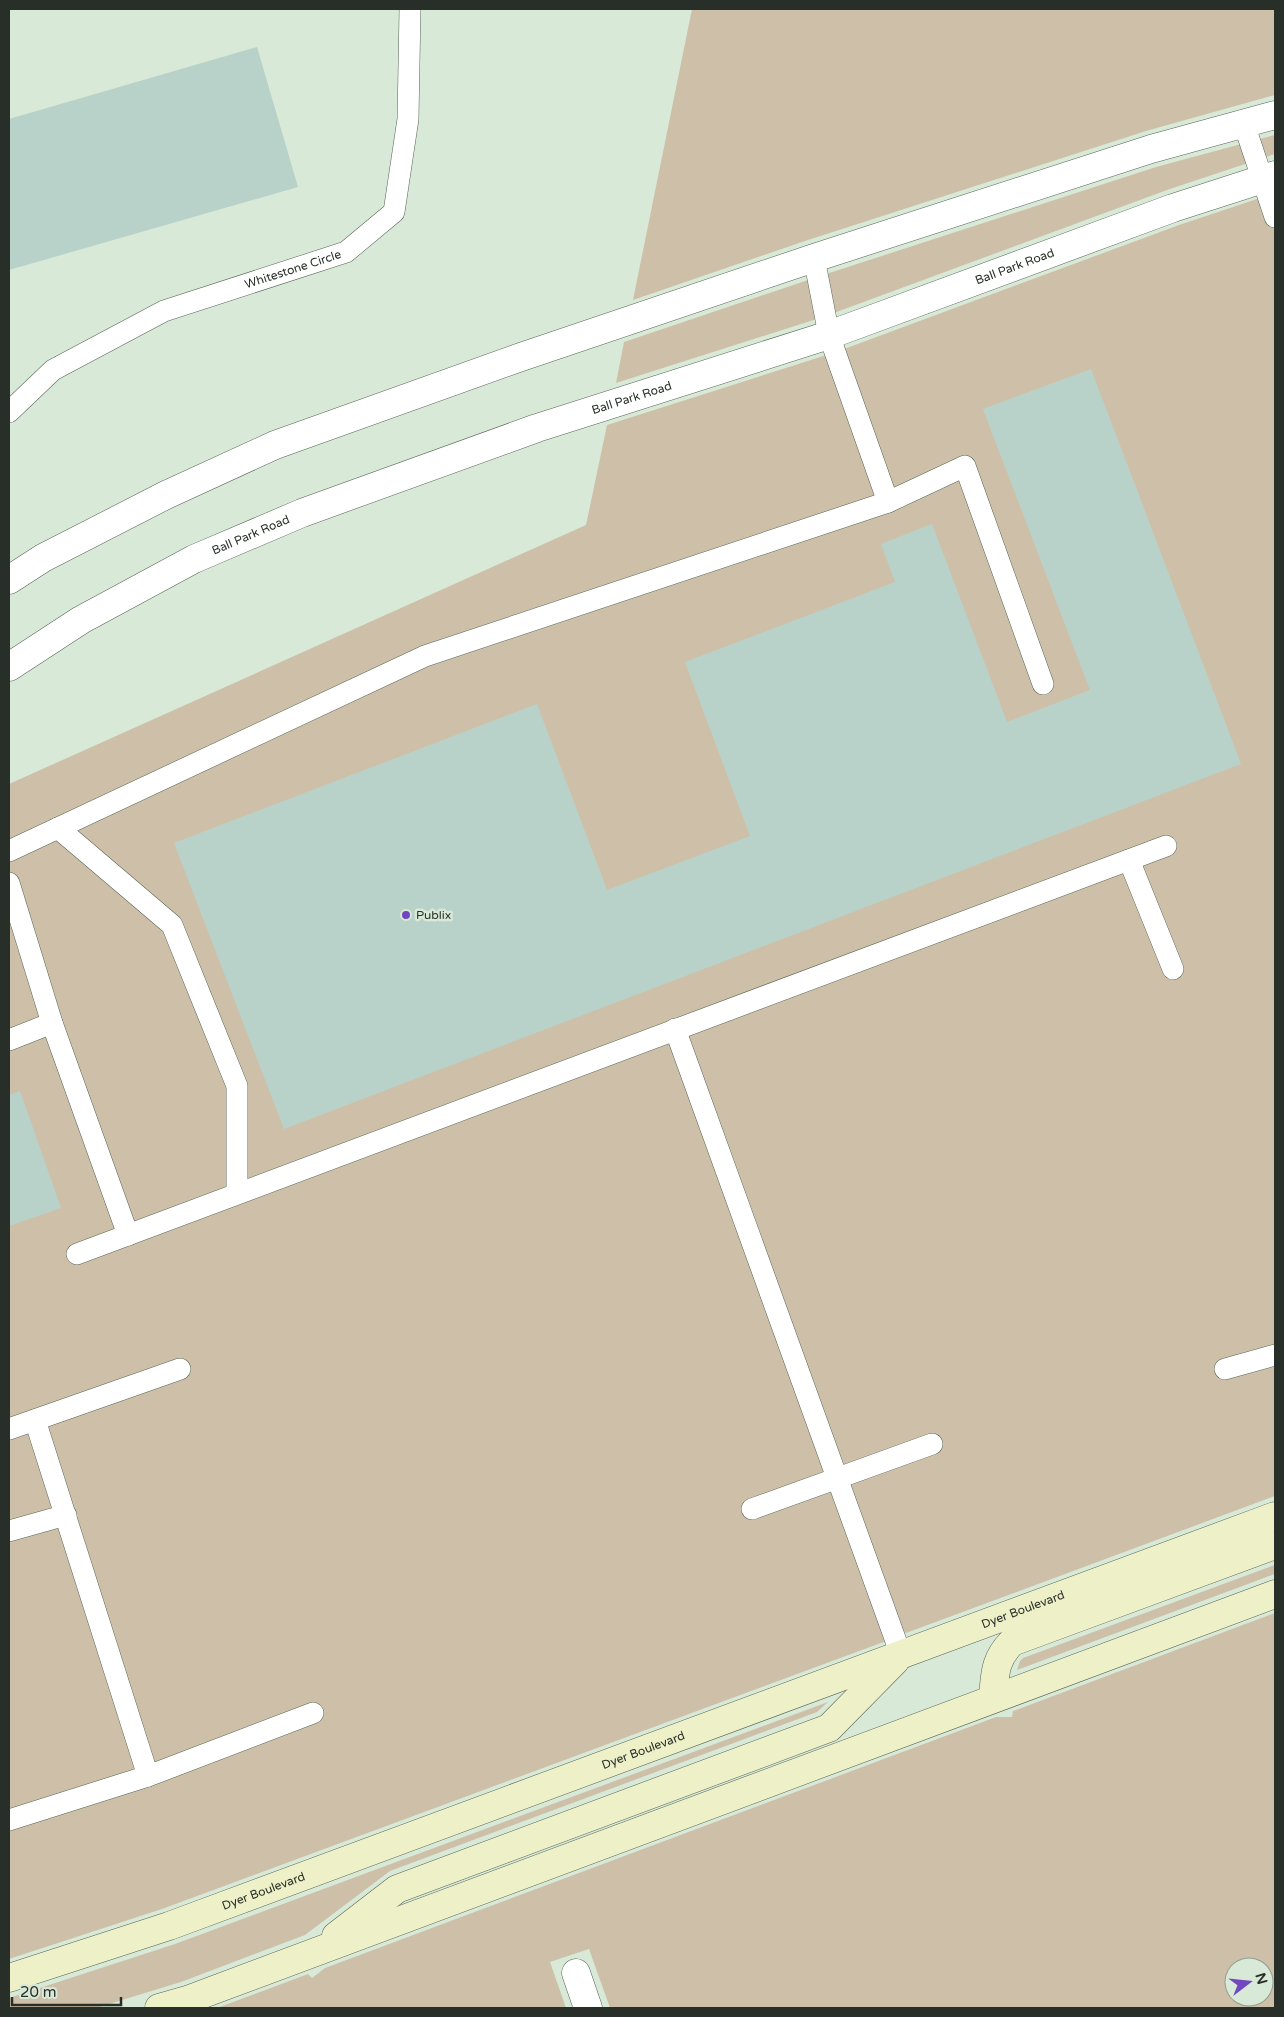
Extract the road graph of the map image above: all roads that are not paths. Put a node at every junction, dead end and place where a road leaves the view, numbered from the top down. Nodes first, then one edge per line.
1 (410, 9) edge
2 (1275, 115) edge
3 (1244, 124) junction
4 (1269, 177) edge
5 (1275, 217) edge
6 (814, 258) junction
7 (829, 335) junction
8 (9, 412) edge
9 (888, 502) junction
10 (9, 580) edge
11 (9, 667) edge
12 (1043, 684) dead end
13 (58, 828) junction
14 (1166, 846) dead end
15 (9, 851) edge
16 (1129, 860) junction
17 (9, 884) edge
18 (1173, 970) dead end
19 (52, 1022) junction
20 (675, 1029) junction
21 (9, 1040) edge
22 (237, 1193) junction
23 (128, 1235) junction
24 (77, 1254) dead end
25 (1275, 1355) edge
26 (180, 1369) dead end
27 (1225, 1369) dead end
28 (35, 1420) junction
29 (9, 1429) edge
30 (932, 1444) dead end
31 (838, 1477) junction
32 (752, 1509) dead end
33 (66, 1515) junction
34 (1275, 1516) edge
35 (9, 1531) edge
36 (1275, 1545) edge
37 (1275, 1594) edge
38 (901, 1655) junction
39 (993, 1698) junction
40 (313, 1713) dead end
41 (148, 1776) junction
42 (9, 1820) edge
43 (315, 1952) junction
44 (576, 1973) dead end
45 (9, 1978) edge
46 (160, 2008) edge
47 (588, 2008) edge

1 - 8 lane, Whitestone Circle
2 - 3 street
3 - 4 lane
3 - 6 street
4 - 5 lane
4 - 7 street, Ball Park Road
6 - 7 lane
6 - 10 street
7 - 9 lane
7 - 11 street, Ball Park Road
9 - 12 lane
9 - 13 lane
13 - 15 lane
13 - 22 lane
14 - 16 lane
16 - 18 lane
16 - 20 lane
17 - 19 lane
19 - 21 lane
19 - 23 lane
20 - 22 lane
20 - 31 lane
22 - 23 lane
23 - 24 lane
25 - 27 lane
26 - 28 lane
28 - 29 lane
28 - 33 lane
30 - 31 lane
31 - 32 lane
31 - 38 lane
33 - 35 lane
33 - 41 lane
34 - 38 main road, Dyer Boulevard
36 - 39 main road
37 - 39 main road
38 - 43 main road
38 - 45 main road, Dyer Boulevard
39 - 43 main road
40 - 41 lane
41 - 42 lane
43 - 46 main road
44 - 47 street

